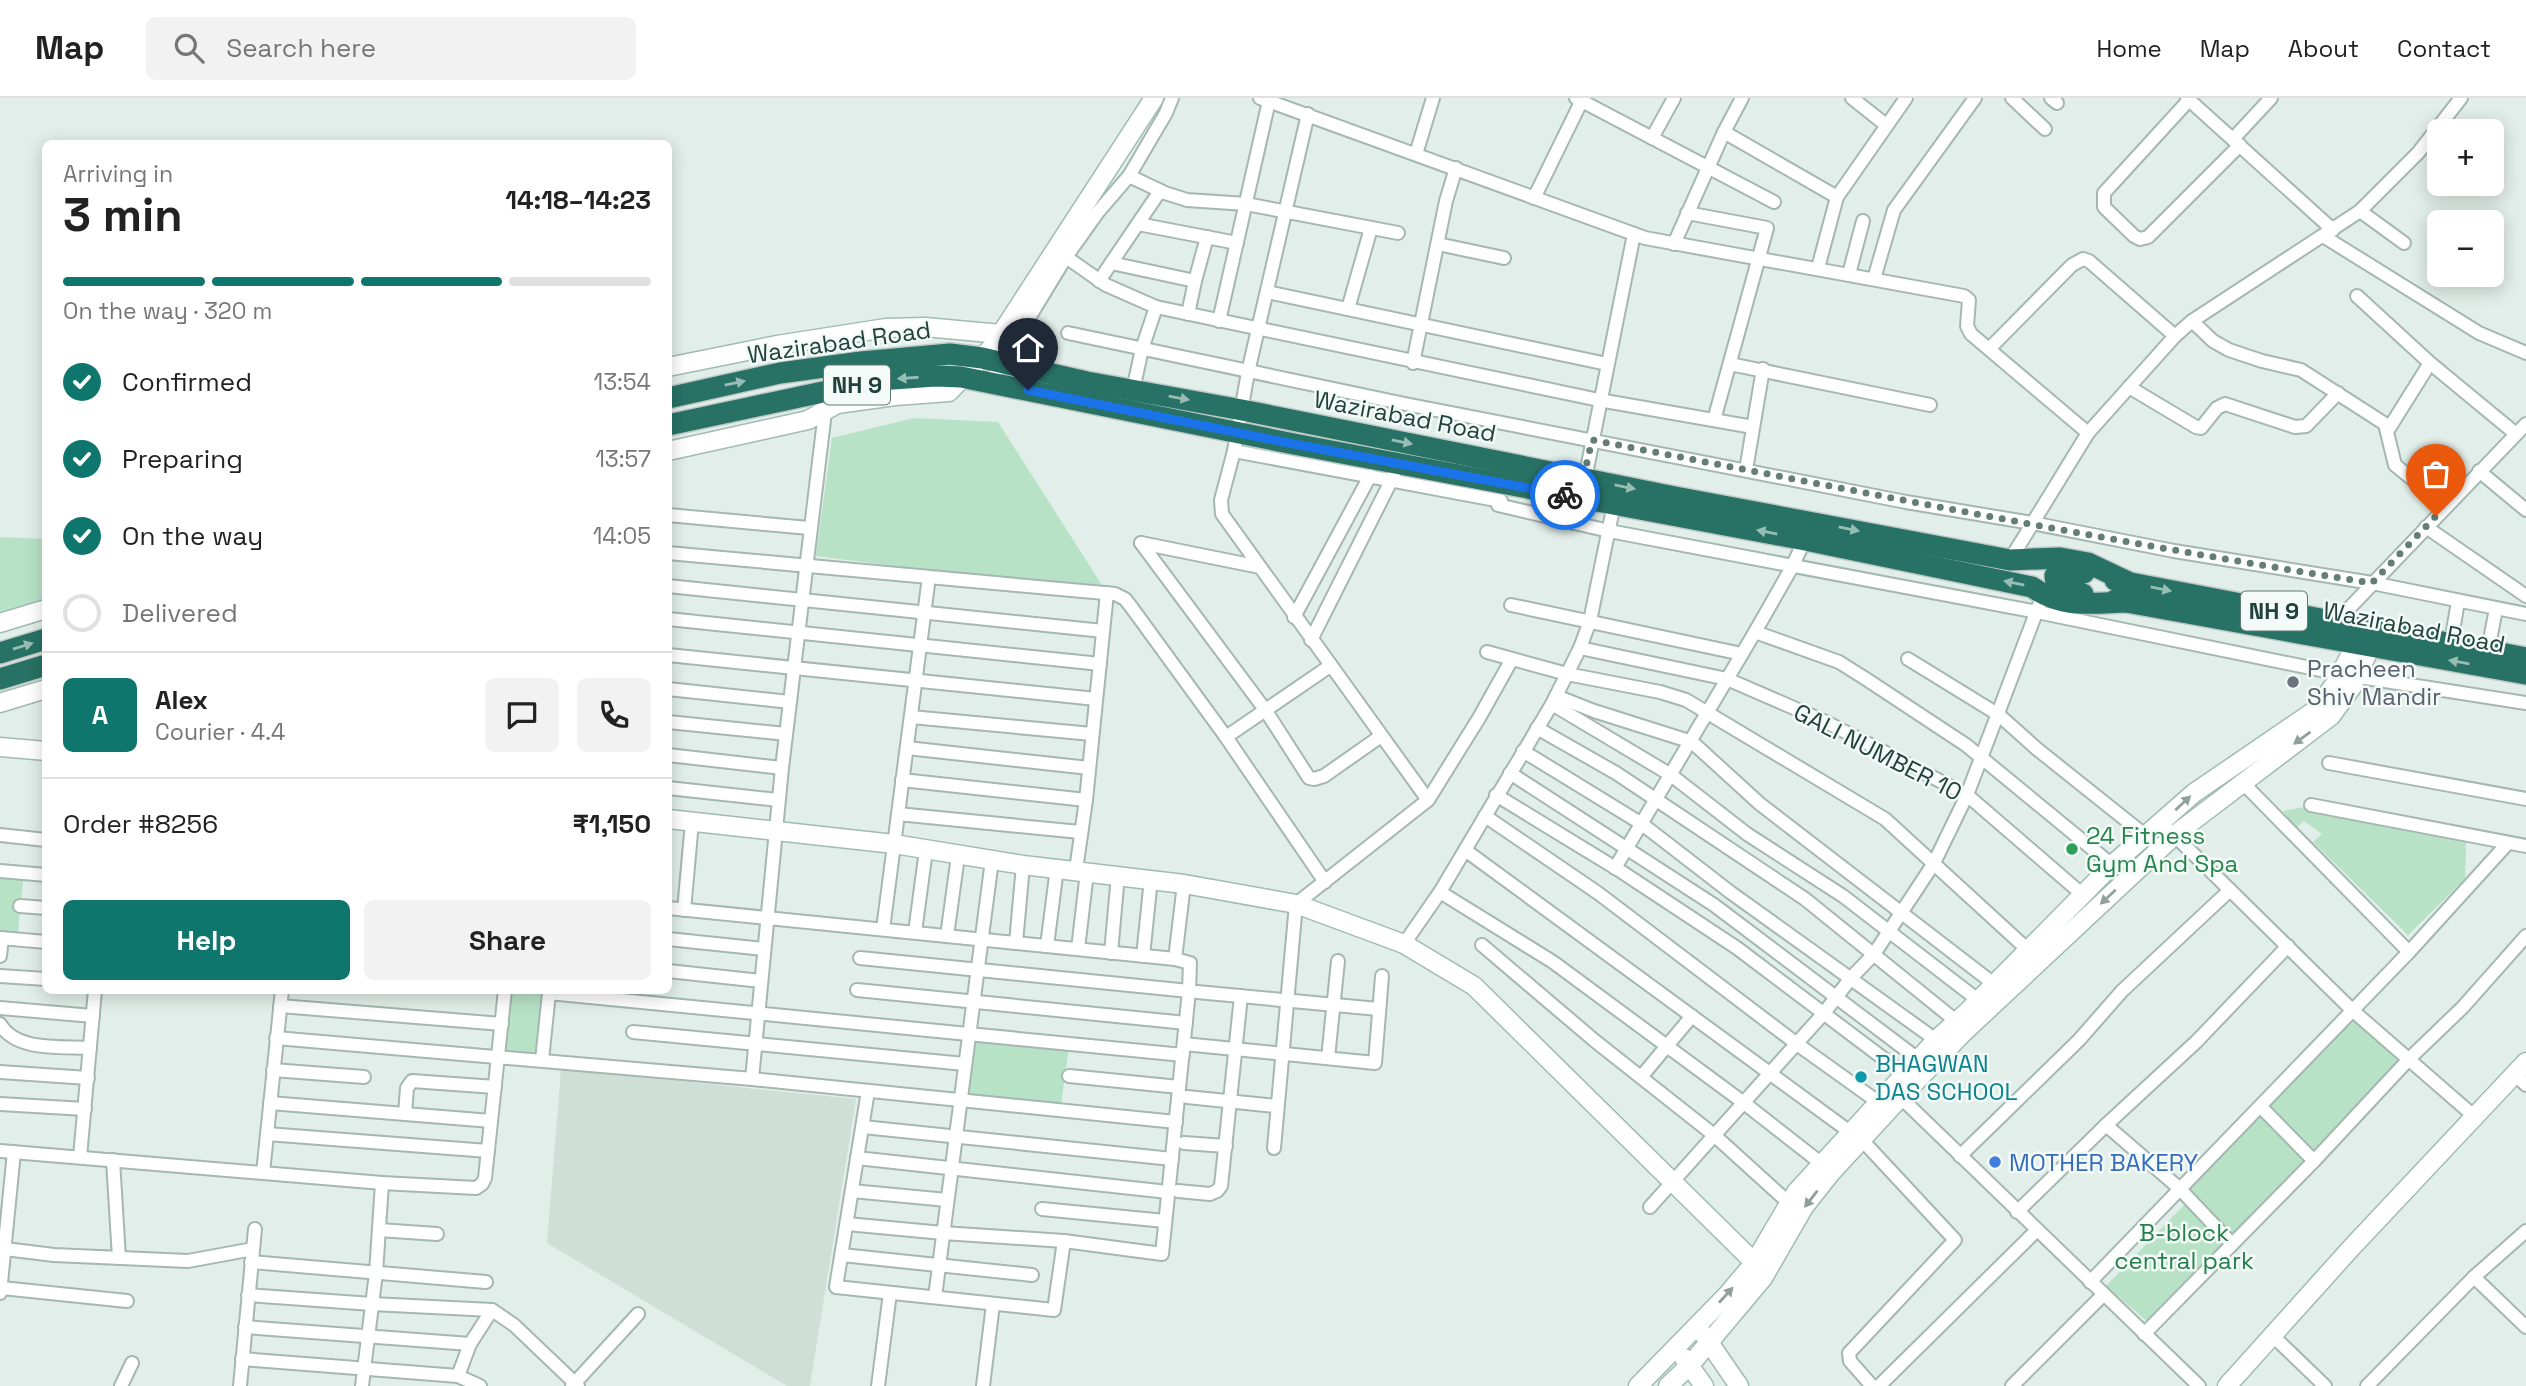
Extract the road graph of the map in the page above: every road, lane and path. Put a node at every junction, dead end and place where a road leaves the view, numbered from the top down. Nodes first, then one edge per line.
1 (1154, 98) edge
2 (1172, 98) edge
3 (1433, 98) edge
4 (1675, 98) edge
5 (1742, 98) edge
6 (1906, 98) edge
7 (1975, 98) edge
8 (2012, 98) edge
9 (2272, 98) edge
10 (2461, 98) edge
11 (1264, 99) edge
12 (1580, 99) edge
13 (2188, 99) edge
14 (1860, 100) edge
15 (1286, 102) edge
16 (1308, 114) junction
17 (1886, 125) junction
18 (2045, 129) dead end
19 (1724, 132) junction
20 (1651, 138) junction
21 (2236, 142) junction
22 (1416, 154) junction
23 (1455, 168) junction
24 (1708, 168) junction
25 (1129, 176) junction
26 (1160, 191) junction
27 (1837, 197) junction
28 (1534, 198) junction
29 (1774, 202) dead end
30 (1246, 204) junction
31 (2360, 211) junction
32 (1285, 212) junction
33 (1687, 214) junction
34 (1863, 221) dead end
35 (1138, 224) junction
36 (1371, 228) junction
37 (1398, 233) dead end
38 (2328, 233) junction
39 (1634, 234) junction
40 (1206, 237) junction
41 (1237, 243) junction
42 (2404, 243) dead end
43 (1438, 244) junction
44 (1674, 244) junction
45 (1066, 257) junction
46 (1504, 258) dead end
47 (1759, 258) junction
48 (1111, 264) junction
49 (1818, 268) junction
50 (1849, 274) junction
51 (1874, 279) junction
52 (1099, 281) junction
53 (1195, 281) junction
54 (1266, 292) junction
55 (2357, 296) dead end
56 (1156, 307) junction
57 (1348, 309) junction
58 (1188, 314) junction
59 (1219, 321) junction
60 (2192, 321) junction
61 (1420, 325) junction
62 (1258, 329) junction
63 (1068, 332) dead end
64 (1001, 334) junction
65 (2175, 336) junction
66 (1990, 348) junction
67 (1142, 349) junction
68 (2526, 353) edge
69 (992, 360) junction
70 (852, 363) junction
71 (1413, 363) junction
72 (2430, 363) junction
73 (1607, 364) junction
74 (1730, 364) junction
75 (672, 366) edge
76 (1763, 369) junction
77 (1248, 372) junction
78 (961, 377) junction
79 (990, 382) junction
80 (2129, 387) junction
81 (1133, 390) junction
82 (2338, 393) junction
83 (672, 397) edge
84 (840, 397) junction
85 (1599, 400) junction
86 (1930, 405) dead end
87 (1242, 410) junction
88 (1714, 420) junction
89 (672, 424) edge
90 (1753, 427) junction
91 (2521, 429) edge
92 (2388, 430) junction
93 (2088, 433) junction
94 (1592, 440) junction
95 (1235, 442) junction
96 (672, 450) edge
97 (1746, 470) junction
98 (2479, 471) junction
99 (1395, 472) junction
100 (1370, 476) junction
101 (1582, 488) junction
102 (1614, 504) junction
103 (2446, 506) junction
104 (2526, 510) edge
105 (672, 515) edge
106 (1573, 523) junction
107 (2032, 523) junction
108 (2426, 527) junction
109 (809, 528) junction
110 (1609, 531) junction
111 (1809, 531) junction
112 (672, 553) edge
113 (2010, 560) junction
114 (805, 566) junction
115 (1260, 567) junction
116 (1792, 567) junction
117 (929, 577) junction
118 (2372, 583) junction
119 (672, 586) edge
120 (2127, 592) junction
121 (1107, 593) junction
122 (2526, 596) edge
123 (801, 601) junction
124 (2458, 601) junction
125 (2039, 603) junction
126 (1511, 605) dead end
127 (2496, 609) junction
128 (42, 610) edge
129 (924, 613) junction
130 (2526, 614) edge
131 (1294, 617) junction
132 (672, 619) edge
133 (1590, 621) junction
134 (0, 623) edge
135 (2336, 623) junction
136 (1103, 631) junction
137 (1755, 632) junction
138 (798, 633) junction
139 (42, 640) edge
140 (1311, 640) junction
141 (2451, 643) junction
142 (2364, 644) junction
143 (920, 646) junction
144 (1580, 648) junction
145 (2488, 650) junction
146 (1487, 652) dead end
147 (0, 653) edge
148 (1742, 654) junction
149 (672, 655) edge
150 (2526, 658) edge
151 (1512, 659) junction
152 (1908, 659) dead end
153 (1100, 664) junction
154 (1330, 666) junction
155 (42, 667) edge
156 (794, 670) junction
157 (1567, 674) junction
158 (2526, 674) edge
159 (2348, 675) junction
160 (0, 679) edge
161 (1727, 679) junction
162 (915, 681) junction
163 (672, 689) edge
164 (42, 690) edge
165 (1096, 699) junction
166 (1554, 700) junction
167 (790, 702) junction
168 (0, 703) edge
169 (2526, 703) edge
170 (1266, 711) junction
171 (1707, 714) junction
172 (1998, 715) junction
173 (911, 718) junction
174 (672, 722) edge
175 (1537, 728) junction
176 (786, 734) junction
177 (1092, 734) junction
178 (1381, 736) junction
179 (1226, 737) junction
180 (1692, 742) junction
181 (0, 747) edge
182 (906, 748) junction
183 (42, 751) edge
184 (1523, 751) junction
185 (672, 755) edge
186 (1982, 758) junction
187 (2329, 762) dead end
188 (782, 768) junction
189 (1089, 768) junction
190 (1510, 773) junction
191 (1671, 775) junction
192 (902, 780) junction
193 (2242, 782) junction
194 (672, 788) edge
195 (1496, 795) junction
196 (1967, 795) junction
197 (2526, 799) edge
198 (778, 800) junction
199 (1086, 800) junction
200 (1428, 800) junction
201 (1656, 800) junction
202 (2311, 805) dead end
203 (898, 814) junction
204 (1485, 816) junction
205 (672, 820) edge
206 (692, 822) junction
207 (1642, 824) junction
208 (2168, 829) junction
209 (775, 831) junction
210 (1080, 832) junction
211 (0, 835) edge
212 (2146, 836) junction
213 (42, 840) edge
214 (2508, 843) junction
215 (894, 844) junction
216 (2526, 846) edge
217 (1628, 847) junction
218 (926, 850) junction
219 (1465, 850) junction
220 (958, 856) junction
221 (992, 860) junction
222 (1934, 863) junction
223 (1023, 865) junction
224 (2112, 865) junction
225 (1057, 868) junction
226 (1615, 868) junction
227 (0, 871) edge
228 (1082, 871) junction
229 (42, 875) edge
230 (1118, 875) junction
231 (1151, 880) junction
232 (1325, 882) junction
233 (1184, 884) junction
234 (2230, 890) junction
235 (1440, 892) junction
236 (2082, 895) junction
237 (1296, 904) junction
238 (20, 906) dead end
239 (42, 908) edge
240 (672, 908) edge
241 (684, 910) junction
242 (1902, 912) junction
243 (767, 919) junction
244 (883, 929) junction
245 (1889, 931) junction
246 (915, 932) junction
247 (947, 936) junction
248 (2526, 936) edge
249 (1, 938) edge
250 (672, 939) edge
251 (981, 939) junction
252 (42, 942) edge
253 (1016, 943) junction
254 (1404, 944) junction
255 (1482, 945) dead end
256 (1047, 946) junction
257 (2288, 946) junction
258 (764, 949) junction
259 (1079, 949) junction
260 (2028, 950) junction
261 (2409, 952) junction
262 (1111, 953) junction
263 (1874, 954) junction
264 (0, 956) edge
265 (1143, 956) junction
266 (860, 958) dead end
267 (1175, 959) junction
268 (1338, 961) dead end
269 (977, 970) junction
270 (672, 971) edge
271 (0, 976) edge
272 (1382, 976) dead end
273 (1851, 978) junction
274 (42, 979) edge
275 (761, 981) junction
276 (1994, 984) junction
277 (857, 990) dead end
278 (1193, 992) junction
279 (95, 994) edge
280 (282, 994) edge
281 (505, 994) edge
282 (549, 994) edge
283 (570, 994) edge
284 (1241, 996) junction
285 (1838, 996) junction
286 (1978, 1000) junction
287 (1287, 1001) junction
288 (973, 1002) junction
289 (1334, 1005) junction
290 (280, 1006) junction
291 (0, 1007) edge
292 (1378, 1009) junction
293 (2352, 1010) junction
294 (758, 1012) junction
295 (1824, 1013) junction
296 (93, 1016) junction
297 (1692, 1016) junction
298 (1956, 1021) junction
299 (1186, 1023) junction
300 (0, 1024) edge
301 (502, 1024) junction
302 (633, 1032) dead end
303 (968, 1035) junction
304 (276, 1038) junction
305 (1936, 1040) junction
306 (1797, 1044) junction
307 (756, 1045) junction
308 (1668, 1047) junction
309 (90, 1048) junction
310 (1183, 1049) junction
311 (1235, 1049) junction
312 (1282, 1054) junction
313 (498, 1055) junction
314 (1328, 1058) junction
315 (2410, 1058) junction
316 (1918, 1059) junction
317 (542, 1060) junction
318 (965, 1064) junction
319 (273, 1070) junction
320 (0, 1072) edge
321 (1771, 1073) junction
322 (1904, 1074) junction
323 (2522, 1074) edge
324 (1069, 1076) dead end
325 (364, 1077) dead end
326 (1641, 1077) junction
327 (88, 1078) junction
328 (752, 1079) junction
329 (495, 1087) junction
330 (868, 1091) junction
331 (1183, 1092) junction
332 (1895, 1093) junction
333 (960, 1100) junction
334 (1230, 1101) junction
335 (1744, 1102) junction
336 (1878, 1102) junction
337 (270, 1103) junction
338 (0, 1104) edge
339 (1276, 1106) junction
340 (2260, 1107) junction
341 (85, 1109) junction
342 (405, 1114) junction
343 (2475, 1116) junction
344 (491, 1121) junction
345 (1176, 1122) junction
346 (2106, 1125) junction
347 (863, 1127) junction
348 (267, 1133) junction
349 (1714, 1135) junction
350 (955, 1136) junction
351 (1856, 1136) junction
352 (1184, 1143) dead end
353 (1226, 1146) junction
354 (1274, 1148) dead end
355 (0, 1151) edge
356 (488, 1151) junction
357 (14, 1152) junction
358 (1960, 1156) junction
359 (80, 1157) junction
360 (858, 1158) junction
361 (1172, 1159) junction
362 (113, 1160) junction
363 (2314, 1161) junction
364 (1822, 1164) junction
365 (951, 1168) junction
366 (263, 1173) junction
367 (1672, 1182) junction
368 (382, 1183) junction
369 (2179, 1188) junction
370 (852, 1191) junction
371 (1173, 1191) junction
372 (947, 1200) junction
373 (1789, 1203) junction
374 (1650, 1207) dead end
375 (1042, 1209) dead end
376 (2017, 1212) junction
377 (1165, 1221) junction
378 (847, 1224) junction
379 (254, 1229) dead end
380 (379, 1230) junction
381 (2037, 1230) junction
382 (2526, 1231) edge
383 (943, 1233) junction
384 (437, 1234) dead end
385 (1064, 1241) junction
386 (2232, 1244) junction
387 (5, 1249) junction
388 (252, 1255) junction
389 (842, 1255) junction
390 (119, 1258) junction
391 (938, 1264) junction
392 (1760, 1268) junction
393 (376, 1273) junction
394 (1032, 1276) dead end
395 (2474, 1277) junction
396 (486, 1282) dead end
397 (2090, 1282) junction
398 (1, 1291) edge
399 (890, 1293) junction
400 (2104, 1294) junction
401 (248, 1295) junction
402 (934, 1297) junction
403 (127, 1301) dead end
404 (372, 1304) junction
405 (993, 1304) junction
406 (492, 1310) junction
407 (638, 1314) dead end
408 (2526, 1326) edge
409 (245, 1327) junction
410 (1698, 1327) junction
411 (2144, 1334) junction
412 (368, 1335) junction
413 (2272, 1335) junction
414 (1709, 1342) junction
415 (470, 1344) junction
416 (1677, 1349) junction
417 (242, 1359) junction
418 (132, 1363) dead end
419 (1690, 1365) junction
420 (364, 1368) junction
421 (458, 1376) junction
422 (2020, 1383) edge
423 (575, 1385) edge
424 (121, 1386) edge
425 (240, 1386) edge
426 (362, 1386) edge
427 (480, 1386) edge
428 (878, 1386) edge
429 (983, 1386) edge
430 (1638, 1386) edge
431 (1668, 1386) edge
432 (1704, 1386) edge
433 (1739, 1386) edge
434 (1872, 1386) edge
435 (1879, 1386) edge
436 (2199, 1386) edge
437 (2227, 1386) edge
438 (2325, 1386) edge
439 (2367, 1386) edge

1 - 64 street
2 - 25 street
3 - 22 street
4 - 20 street
5 - 19 street
6 - 17 street
7 - 51 street
8 - 18 street
9 - 21 street
10 - 31 street
11 - 15 street
11 - 30 street
12 - 20 street
12 - 28 street
13 - 21 street
13 - 21 street
14 - 17 street
15 - 16 street
16 - 22 street
16 - 32 street
17 - 27 street
19 - 24 street
19 - 27 street
20 - 24 street
21 - 38 street
22 - 23 street
23 - 28 street
23 - 43 street
24 - 29 street
24 - 33 street
25 - 26 street
25 - 45 street
26 - 30 street
26 - 35 street
27 - 49 street
28 - 39 street
30 - 32 street
30 - 41 street
31 - 38 street
31 - 42 street
32 - 36 street
32 - 54 street
33 - 44 street
33 - 47 street
34 - 50 street
35 - 40 street
35 - 48 street
36 - 37 street
36 - 57 street
38 - 60 street
38 - 68 street
39 - 44 street
39 - 73 street
40 - 41 street
40 - 53 street
41 - 59 street
43 - 46 street
43 - 61 street
44 - 47 street
45 - 52 street
45 - 69 street
47 - 49 street
47 - 74 street
48 - 52 street
48 - 53 street
49 - 50 street
50 - 51 street
51 - 66 street
52 - 56 street
53 - 58 street
54 - 57 street
54 - 62 street
55 - 72 street
56 - 58 street
56 - 67 street
57 - 61 street
58 - 59 street
59 - 62 street
60 - 65 street
60 - 82 street
61 - 71 street
61 - 73 street
62 - 71 street
62 - 77 street
63 - 67 street
64 - 69 street
64 - 75 street
65 - 66 street
65 - 80 street
66 - 93 street
67 - 77 street
67 - 81 street
69 - 70 highway, Wazirabad Road / NH 9
69 - 78 street
69 - 79 street
69 - 81 highway, Wazirabad Road / NH 9
83 -> 70 highway, Wazirabad Road / NH 9
70 - 84 highway
71 - 85 street
72 - 91 street
72 - 92 street
73 - 85 street
74 - 76 street
74 - 88 street
76 - 86 street
76 - 90 street
77 - 87 street
77 - 94 street
78 - 79 highway, Wazirabad Road / NH 9
78 - 84 highway, Wazirabad Road / NH 9
79 - 95 highway, Wazirabad Road / NH 9
80 - 82 street
80 - 93 street
81 -> 87 highway, Wazirabad Road / NH 9
82 - 92 street
84 - 89 highway, Wazirabad Road / NH 9
84 - 96 street
84 - 109 street
85 - 88 street
85 - 94 street
87 - 95 street
87 -> 101 highway, Wazirabad Road / NH 9
88 - 90 street
90 - 97 street
91 - 98 street
92 - 103 street
93 - 107 street
94 - 97 street
94 - 101 street
95 - 99 highway, Wazirabad Road / NH 9
95 - 100 street
95 - 115 street
97 - 107 street
98 - 103 street
98 - 104 street
99 - 100 street
99 - 101 highway, Wazirabad Road / NH 9
99 - 106 street
99 - 140 street
100 - 131 street
101 - 102 highway, Wazirabad Road / NH 9
101 - 106 street
101 -> 111 highway, Wazirabad Road / NH 9
102 - 110 street
111 -> 102 highway, Wazirabad Road / NH 9
103 - 108 street
105 - 109 street
106 - 110 street
107 - 113 street
107 - 118 street
108 - 118 street
108 - 122 street
109 - 114 street
110 - 116 street
110 - 133 street
111 -> 113 highway, Wazirabad Road / NH 9
111 - 116 street
125 -> 111 highway, Wazirabad Road / NH 9
112 - 114 street
113 - 120 highway, Wazirabad Road / NH 9
114 - 117 street
114 - 123 street
115 - 131 street
115 - 170 street
116 - 125 street
116 - 137 street
117 - 121 street
117 - 129 street
118 - 124 street
118 - 135 street
119 - 123 street
120 - 125 highway, Wazirabad Road / NH 9
120 -> 135 highway, Wazirabad Road / NH 9
120 - 142 highway, Wazirabad Road / NH 9
121 - 136 street
121 - 179 street
123 - 129 street
123 - 138 street
124 - 127 street
124 - 141 street
125 - 159 street
125 - 172 street
126 - 133 street
127 - 130 street
127 - 145 street
128 - 134 street
129 - 136 street
129 - 143 street
131 - 140 street
132 - 138 street
133 - 144 street
133 - 148 street
135 - 141 highway, Wazirabad Road / NH 9
136 - 153 street
137 - 148 street
137 - 186 street
138 - 143 street
138 - 156 street
147 -> 139 highway
140 - 154 street
141 - 145 highway, Wazirabad Road / NH 9
158 -> 142 highway, Wazirabad Road / NH 9
142 - 159 street
143 - 153 street
143 - 162 street
144 - 157 street
144 - 161 street, GALI NUMBER 10
145 - 150 highway, Wazirabad Road / NH 9
146 - 151 street
148 - 161 street
149 - 156 street
151 - 157 street
151 - 200 street
152 - 172 street
153 - 165 street
154 - 170 street
154 - 178 street
155 - 160 highway
156 - 162 street
156 - 167 street
157 - 166 street
157 - 171 street
159 - 169 street
159 -> 193 street
208 -> 159 street
161 - 171 street
161 - 196 street, GALI NUMBER 10
162 - 165 street
162 - 173 street
163 - 167 street
164 - 168 street
165 - 177 street
166 - 175 street
166 - 180 street
166 - 191 street
167 - 176 street
170 - 178 street
170 - 179 street
171 - 180 street
171 - 222 street
172 - 186 street
172 - 212 street
173 - 177 street
173 - 182 street
174 - 176 street
175 - 184 street
175 - 201 street
176 - 188 street
177 - 189 street
178 - 200 street
179 - 232 street
180 - 191 street
180 - 242 street
181 - 183 street
182 - 189 street
182 - 192 street
184 - 190 street
184 - 207 street
185 - 188 street
186 - 196 street
186 - 224 street
187 - 197 street
188 - 198 street
189 - 199 street
190 - 195 street
190 - 217 street
191 - 201 street
191 - 245 street
192 - 199 street
192 - 203 street
193 - 208 street
193 - 261 street
194 - 198 street
195 - 204 street
195 - 226 street
196 - 222 street
196 - 236 street, GALI NUMBER 10
198 - 209 street
199 - 210 street
200 - 232 street
201 - 207 street
201 - 263 street
202 - 214 street
203 - 210 street
203 - 215 street
204 - 219 street
204 - 306 street
205 - 206 street
206 - 209 street
206 - 241 street
207 - 217 street
207 - 273 street
208 - 212 street
208 - 234 street
208 -> 332 street
209 - 215 street
209 - 243 street
210 - 228 street
211 - 213 street
212 - 224 street
214 - 216 street
214 - 261 street
215 - 218 street
215 - 244 street
217 - 226 street
217 - 285 street
218 - 220 street
218 - 246 street
219 - 235 street
219 - 297 street
220 - 221 street
220 - 247 street
221 - 223 street
221 - 251 street
222 - 242 street
222 - 260 street
223 - 225 street
223 - 253 street
224 - 236 street
225 - 228 street
225 - 256 street
226 - 295 street
227 - 229 street
228 - 230 street
228 - 259 street
230 - 231 street
230 - 262 street
231 - 233 street
231 - 265 street
232 - 237 street
233 - 237 street
233 - 267 street
234 - 257 street
234 - 358 street
235 - 254 street
235 - 308 street
236 - 260 street
237 - 254 street
237 - 287 street
238 - 239 street
240 - 241 street
241 - 243 street
242 - 245 street
242 - 276 street
243 - 244 street
243 - 258 street
244 - 246 street
245 - 263 street
245 - 286 street
246 - 247 street
247 - 251 street
248 - 315 street
249 - 252 street
249 - 264 street
250 - 258 street
251 - 253 street
251 - 269 street
253 - 256 street
254 - 367 street
255 - 326 street
256 - 259 street
257 - 293 street
257 - 346 street
258 - 275 street
259 - 262 street
260 - 276 street
261 - 293 street
262 - 265 street
263 - 273 street
263 - 298 street
265 - 267 street
266 - 269 street
267 - 278 street
268 - 289 street
269 - 278 street
269 - 288 street
270 - 275 street
271 - 274 street
272 - 292 street
273 - 285 street
273 - 305 street
275 - 294 street
276 - 286 street
277 - 288 street
278 - 284 street
278 - 299 street
279 - 296 street
280 - 290 street
281 - 301 street
282 - 317 street
283 - 294 street
284 - 287 street
284 - 311 street
285 - 295 street
285 - 316 street
286 - 298 street
287 - 289 street
287 - 312 street
288 - 299 street
288 - 303 street
289 - 292 street
289 - 314 street
290 - 301 street
290 - 304 street
291 - 296 street
292 - 314 street
293 - 315 street
293 - 340 street
294 - 303 street
294 - 307 street
295 - 306 street
295 - 322 street
296 - 309 street
297 - 308 street
297 - 321 street
298 - 305 street
299 - 310 street
300 - 309 street
301 - 313 street
302 - 307 street
303 - 310 street
303 - 318 street
304 - 313 street
304 - 319 street
305 - 316 street
306 - 321 street
306 - 336 street
307 - 318 street
307 - 328 street
308 - 326 street
308 - 335 street
309 - 327 street
310 - 311 street
310 - 331 street
311 - 312 street
311 - 334 street
312 - 314 street
312 - 339 street
313 - 317 street
313 - 329 street
315 - 343 street
315 - 363 street
316 - 322 street
317 - 328 street
318 - 333 street
319 - 325 street
319 - 337 street
320 - 327 street
321 - 335 street
321 - 351 street
322 - 332 street
323 - 343 street
324 - 331 street
326 - 349 street
327 - 341 street
328 - 330 street
329 - 342 street
329 - 344 street
330 - 333 street
330 - 347 street
331 - 334 street
331 - 345 street
332 - 336 street
332 - 351 street
332 - 358 street
333 - 345 street
333 - 350 street
334 - 339 street
334 - 353 street
335 - 349 street
335 - 364 street
336 - 351 street
337 - 342 street
337 - 348 street
338 - 341 street
339 - 354 street
340 - 363 street
340 - 369 street
341 - 359 street
342 - 344 street
343 - 413 street
344 - 356 street
345 - 361 street
346 - 369 street
346 - 376 street
347 - 350 street
347 - 360 street
348 - 356 street
348 - 366 street
349 - 367 street
349 - 373 street
350 - 361 street
350 - 365 street
351 - 364 street
351 -> 392 street
351 - 434 street
352 - 353 street
353 - 371 street
355 - 357 street
356 - 368 street
357 - 359 street
357 - 387 street
358 - 376 street
359 - 362 street
360 - 365 street
360 - 370 street
361 - 371 street
362 - 366 street
362 - 390 street
363 - 386 street
364 - 373 street
365 - 371 street
365 - 372 street
366 - 368 street
367 - 374 street
367 - 392 street
368 - 380 street
369 - 386 street
369 - 397 street
370 - 372 street
370 - 378 street
371 - 377 street
372 - 383 street
373 - 392 street
375 - 377 street
376 - 381 street
377 - 385 street
378 - 383 street
378 - 389 street
379 - 388 street
380 - 384 street
380 - 393 street
381 - 397 street
381 - 435 street
382 - 395 street
383 - 385 street
383 - 391 street
385 - 405 street
386 - 411 street
387 - 390 street
387 - 398 street
388 - 390 street
388 - 393 street
388 - 401 street
389 - 391 street
389 - 399 street
391 - 394 street
391 - 402 street
410 -> 392 street
392 - 414 street
393 - 396 street
393 - 404 street
395 - 408 street
395 - 439 street
397 - 400 street
398 - 403 street
399 - 402 street
399 - 428 street
400 - 411 street
400 - 422 street
401 - 404 street
401 - 409 street
402 - 405 street
404 - 406 street
404 - 412 street
405 - 429 street
406 - 415 street
406 - 423 street
407 - 423 street
409 - 412 street
409 - 417 street
410 - 414 street
410 - 416 street
411 - 436 street
412 - 415 street
412 - 420 street
413 - 437 street
413 - 438 street
414 - 419 street
414 - 433 street
415 - 421 street
416 - 419 street
416 - 430 street
417 - 420 street
417 - 425 street
418 - 424 street
419 - 431 street
419 - 432 street
420 - 421 street
420 - 426 street
421 - 427 street

